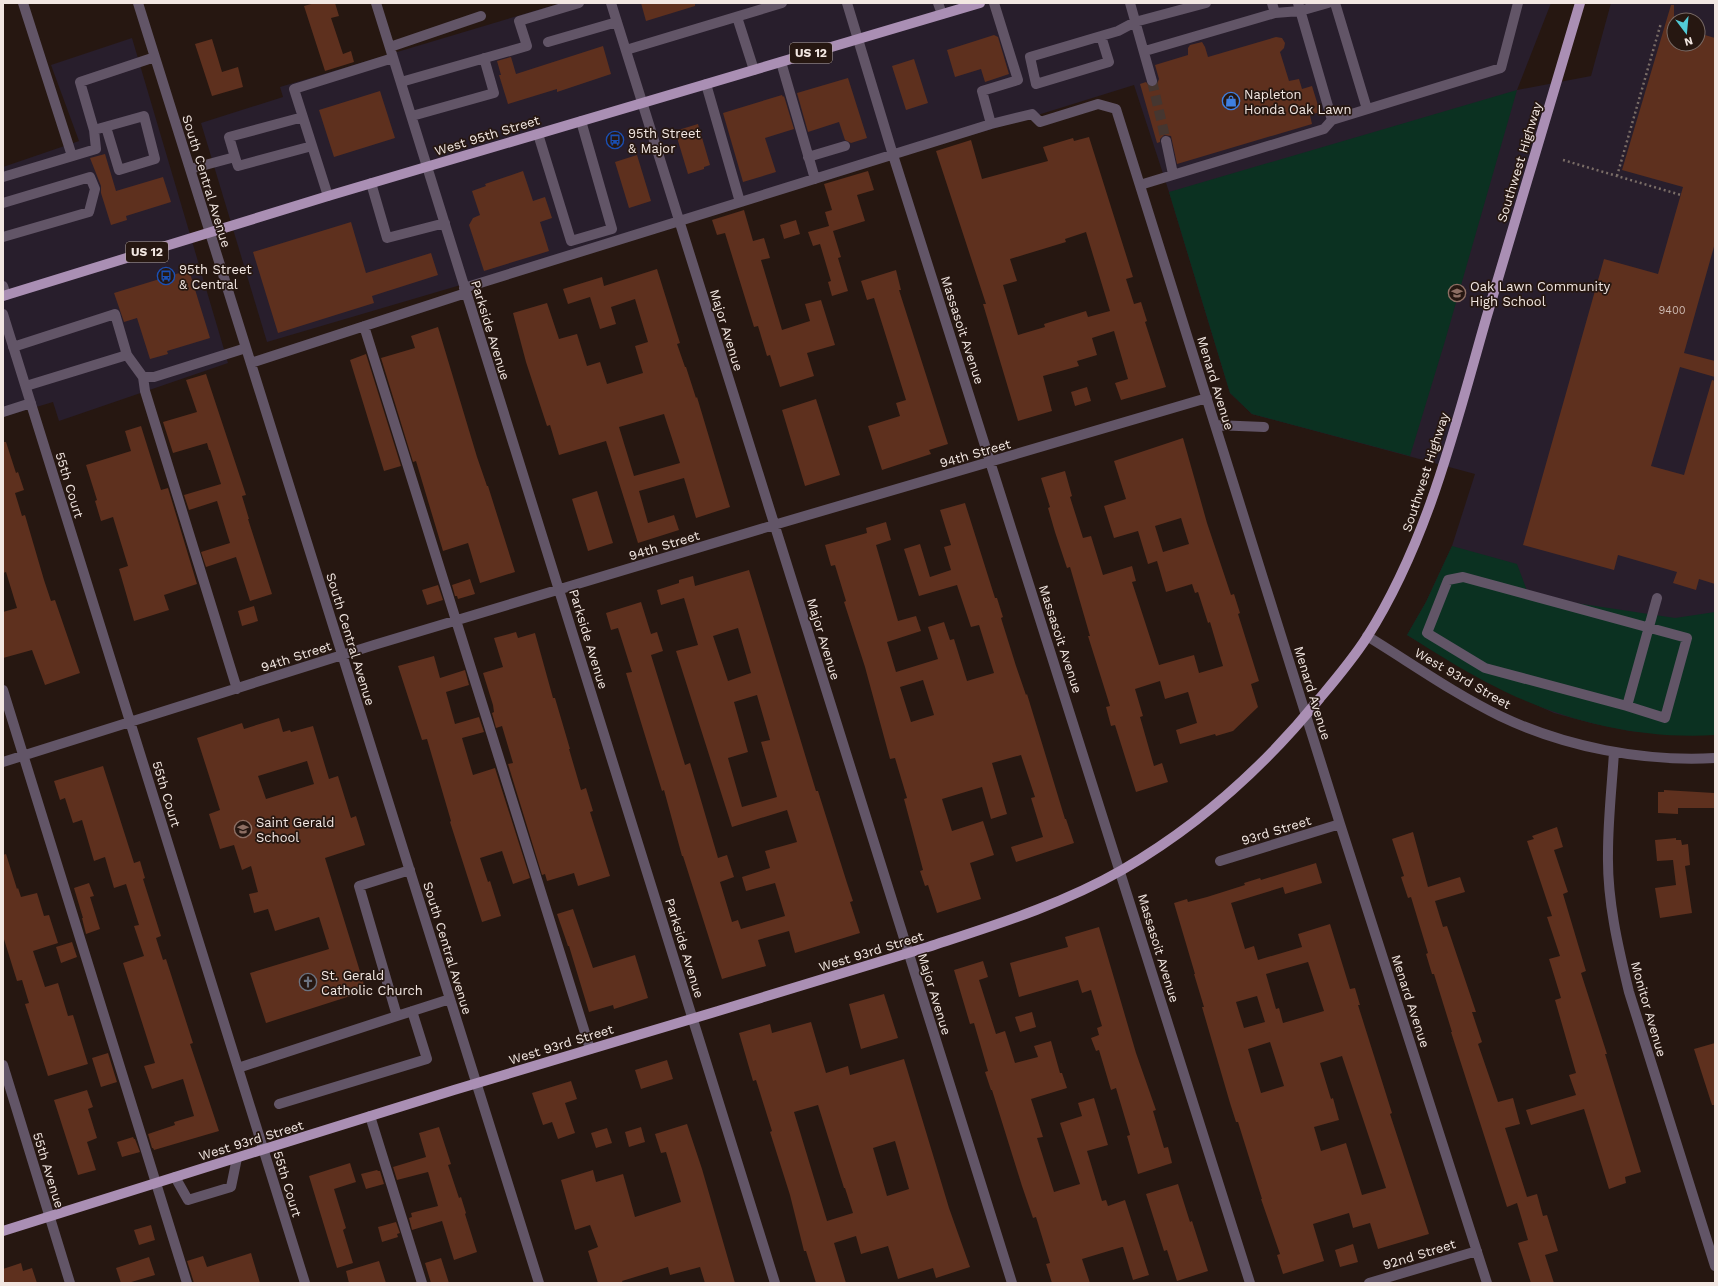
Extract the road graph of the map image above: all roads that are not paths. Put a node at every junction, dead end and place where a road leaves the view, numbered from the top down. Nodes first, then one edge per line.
1 (24, 3) edge
2 (138, 3) edge
3 (376, 3) edge
4 (579, 3) edge
5 (611, 3) edge
6 (782, 3) edge
7 (847, 3) edge
8 (938, 3) edge
9 (980, 3) edge
10 (994, 3) edge
11 (1130, 3) edge
12 (1206, 3) edge
13 (1328, 3) edge
14 (1335, 3) edge
15 (1518, 3) edge
16 (1577, 4) edge
17 (1299, 7) edge
18 (1273, 8) edge
19 (942, 14) junction
20 (481, 16) dead end
21 (737, 17) junction
22 (617, 22) junction
23 (1135, 22) junction
24 (1101, 36) junction
25 (858, 39) junction
26 (548, 42) dead end
27 (390, 47) junction
28 (626, 50) junction
29 (1144, 51) junction
30 (155, 57) junction
31 (393, 58) junction
32 (484, 58) junction
33 (781, 62) junction
34 (754, 70) junction
35 (1152, 81) tunnel mouth
36 (401, 82) junction
37 (706, 84) junction
38 (643, 103) junction
39 (1367, 109) junction
40 (412, 116) junction
41 (303, 117) junction
42 (1332, 120) junction
43 (581, 121) junction
44 (991, 124) junction
45 (106, 127) junction
46 (94, 130) junction
47 (538, 134) junction
48 (1166, 141) tunnel mouth
49 (312, 146) junction
50 (845, 146) dead end
51 (893, 155) junction
52 (72, 156) junction
53 (235, 157) junction
54 (808, 157) junction
55 (428, 167) junction
56 (190, 169) junction
57 (1173, 174) junction
58 (3, 177) edge
59 (815, 179) junction
60 (371, 183) junction
61 (1140, 185) junction
62 (328, 196) junction
63 (740, 202) junction
64 (3, 203) edge
65 (680, 221) junction
66 (445, 223) junction
67 (210, 233) junction
68 (3, 237) edge
69 (465, 290) junction
70 (4, 292) edge
71 (3, 314) edge
72 (364, 326) junction
73 (14, 347) junction
74 (246, 348) junction
75 (127, 355) junction
76 (251, 363) junction
77 (143, 376) junction
78 (26, 386) junction
79 (1207, 398) junction
80 (31, 403) junction
81 (3, 412) edge
82 (1215, 425) junction
83 (1264, 427) dead end
84 (992, 462) junction
85 (774, 525) junction
86 (560, 590) junction
87 (1657, 598) dead end
88 (456, 621) junction
89 (1649, 628) junction
90 (1367, 636) junction
91 (343, 655) junction
92 (237, 689) junction
93 (3, 690) edge
94 (1627, 706) junction
95 (1306, 715) junction
96 (130, 722) junction
97 (1614, 752) junction
98 (24, 756) junction
99 (1715, 758) edge
100 (3, 762) edge
101 (1340, 824) junction
102 (1220, 860) dead end
103 (410, 870) junction
104 (1121, 871) junction
105 (909, 953) junction
106 (450, 999) junction
107 (412, 1011) junction
108 (397, 1016) junction
109 (693, 1018) junction
110 (590, 1049) junction
111 (3, 1065) edge
112 (238, 1068) junction
113 (477, 1083) junction
114 (279, 1104) dead end
115 (370, 1116) junction
116 (264, 1149) junction
117 (236, 1158) junction
118 (175, 1177) junction
119 (156, 1183) junction
120 (49, 1216) junction
121 (3, 1231) edge
122 (1477, 1251) junction
123 (1715, 1266) edge
124 (70, 1283) edge
125 (187, 1283) edge
126 (305, 1283) edge
127 (422, 1283) edge
128 (539, 1283) edge
129 (775, 1283) edge
130 (1012, 1283) edge
131 (1250, 1283) edge
132 (1369, 1283) edge
133 (1486, 1283) edge

1 - 52 street
2 - 30 street, South Central Avenue
3 - 27 street, Parkside Avenue
4 - 32 street
5 - 22 street, Major Avenue
6 - 21 street
7 - 25 street, Massasoit Avenue
8 - 19 street
9 - 19 main road, West 95th Street / US 12
10 - 44 street
11 - 23 street
12 - 23 street
13 - 17 street
14 - 39 street
15 - 39 street
16 - 90 main road, Southwest Highway
17 - 18 street
17 - 42 street
18 - 29 street
19 - 25 main road, West 95th Street / US 12
20 - 27 street
21 - 28 street
21 - 34 street
22 - 26 street
22 - 28 street, Major Avenue
23 - 24 street
23 - 29 street
24 - 24 street
25 - 33 main road, West 95th Street / US 12
25 - 51 street, Massasoit Avenue
27 - 31 street, Parkside Avenue
28 - 38 street, Major Avenue
29 - 35 street
30 - 46 street
30 - 56 street, South Central Avenue
31 - 36 street, Parkside Avenue
31 - 41 street
32 - 36 street
32 - 40 street
33 - 34 main road, West 95th Street / US 12
33 - 54 street
34 - 37 main road, West 95th Street / US 12
36 - 40 street, Parkside Avenue
37 - 38 main road, West 95th Street / US 12
37 - 63 street
38 - 43 main road, West 95th Street / US 12
38 - 65 street, Major Avenue
39 - 42 street
40 - 55 street, Parkside Avenue
41 - 49 street
41 - 53 street
42 - 57 street
43 - 47 main road, West 95th Street / US 12
43 - 47 street
44 - 51 street
44 - 61 street, Menard Avenue
45 - 45 street
45 - 46 street
46 - 52 street
47 - 55 main road, West 95th Street / US 12
48 - 57 street
49 - 53 street
49 - 62 street
50 - 54 street
51 - 59 street
51 - 84 street, Massasoit Avenue
52 - 58 street
53 - 56 street
54 - 59 street
55 - 60 main road, West 95th Street / US 12
55 - 66 street, Parkside Avenue
56 - 67 street, South Central Avenue
57 - 61 street
59 - 63 street
60 - 62 main road, West 95th Street / US 12
60 - 66 street
61 - 79 street, Menard Avenue
62 - 67 main road, West 95th Street / US 12
63 - 65 street
64 - 68 street
65 - 69 street
65 - 85 street, Major Avenue
66 - 69 street, Parkside Avenue
67 - 70 main road, West 95th Street / US 12
67 - 74 street, South Central Avenue
69 - 72 street
69 - 86 street, Parkside Avenue
71 - 73 street, 55th Court
72 - 76 street
72 - 88 street
73 - 75 street
73 - 78 street, 55th Court
74 - 76 street, South Central Avenue
74 - 77 street
75 - 77 street
75 - 78 street
76 - 91 street, South Central Avenue
77 - 92 street
78 - 80 street, 55th Court
79 - 82 street, Menard Avenue
79 - 84 street, 94th Street
80 - 81 street
80 - 96 street, 55th Court
82 - 83 street
82 - 95 street, Menard Avenue
84 - 85 street, 94th Street
84 - 104 street, Massasoit Avenue
85 - 86 street, 94th Street
85 - 105 street, Major Avenue
86 - 88 street, 94th Street
86 - 109 street, Parkside Avenue
87 - 89 street
88 - 91 street, 94th Street
88 - 110 street
89 - 94 street
89 - 94 street
89 - 94 street
90 - 95 main road, Southwest Highway
90 - 97 street, West 93rd Street
91 - 92 street, 94th Street
91 - 103 street, South Central Avenue
92 - 96 street, 94th Street
93 - 98 street
95 - 101 street, Menard Avenue
95 - 104 main road, Southwest Highway
96 - 98 street, 94th Street
96 - 112 street, 55th Court
97 - 99 street, West 93rd Street
97 - 123 street, Monitor Avenue
98 - 100 street, 94th Street
98 - 119 street
101 - 102 street, 93rd Street
101 - 122 street, Menard Avenue
103 - 106 street, South Central Avenue
103 - 108 street
104 - 105 main road, West 93rd Street
104 - 131 street, Massasoit Avenue
105 - 109 main road, West 93rd Street
105 - 130 street, Major Avenue
106 - 107 street
106 - 113 street, South Central Avenue
107 - 108 street
107 - 114 street
108 - 112 street
109 - 110 main road, West 93rd Street
109 - 129 street, Parkside Avenue
110 - 113 main road, West 93rd Street
111 - 120 street, 55th Avenue
112 - 116 street, 55th Court
113 - 115 main road, West 93rd Street
113 - 128 street, South Central Avenue
115 - 116 main road, West 93rd Street
115 - 127 street
116 - 117 main road, West 93rd Street
116 - 126 street, 55th Court
117 - 118 main road, West 93rd Street
117 - 118 street
118 - 119 main road, West 93rd Street
119 - 120 main road, West 93rd Street
119 - 125 street
120 - 121 main road, West 93rd Street
120 - 124 street, 55th Avenue
122 - 132 street, 92nd Street
122 - 133 street, Menard Avenue

